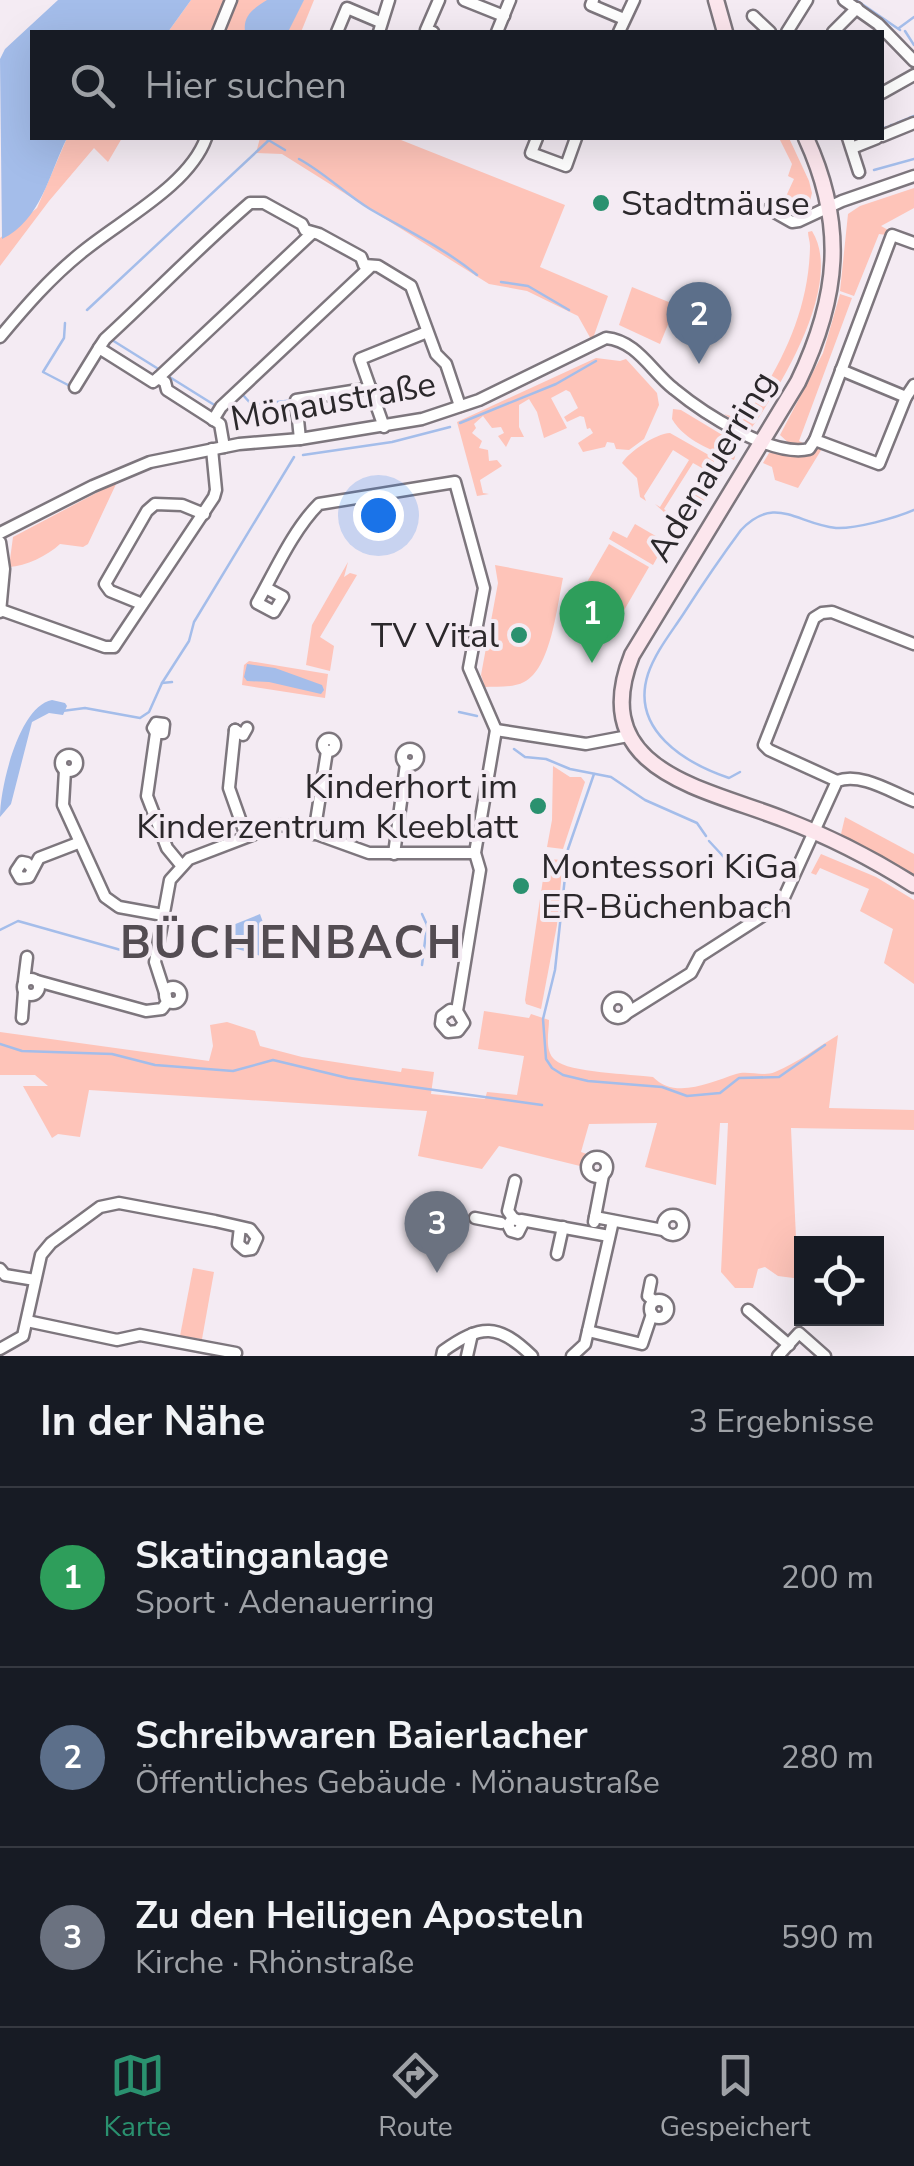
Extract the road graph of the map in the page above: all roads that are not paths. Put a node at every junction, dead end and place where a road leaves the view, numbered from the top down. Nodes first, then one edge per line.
1 (232, 0) edge
2 (389, 0) edge
3 (439, 0) edge
4 (464, 0) edge
5 (510, 0) edge
6 (592, 0) edge
7 (634, 0) edge
8 (716, 0) edge
9 (808, 0) edge
10 (844, 0) edge
11 (856, 8) junction
12 (504, 16) junction
13 (754, 16) dead end
14 (624, 19) junction
15 (379, 27) edge
16 (219, 30) edge
17 (338, 30) edge
18 (426, 30) edge
19 (498, 30) edge
20 (619, 30) edge
21 (724, 30) edge
22 (768, 30) edge
23 (788, 30) edge
24 (835, 30) edge
25 (877, 30) edge
26 (886, 40) edge
27 (914, 62) edge
28 (914, 75) edge
29 (884, 91) edge
30 (914, 123) edge
31 (884, 135) edge
32 (205, 140) edge
33 (536, 140) edge
34 (575, 140) edge
35 (807, 140) edge
36 (850, 142) edge
37 (858, 172) dead end
38 (914, 176) edge
39 (828, 208) junction
40 (769, 209) dead end
41 (311, 234) junction
42 (914, 243) edge
43 (369, 268) junction
44 (427, 332) junction
45 (0, 337) edge
46 (99, 348) junction
47 (841, 370) junction
48 (158, 378) junction
49 (914, 386) edge
50 (75, 387) dead end
51 (371, 388) junction
52 (906, 397) junction
53 (460, 406) junction
54 (213, 420) junction
55 (384, 428) junction
56 (300, 439) junction
57 (815, 440) junction
58 (762, 441) junction
59 (218, 448) junction
60 (204, 514) junction
61 (0, 533) edge
62 (0, 542) edge
63 (266, 588) dead end
64 (142, 604) junction
65 (0, 611) edge
66 (914, 644) edge
67 (235, 730) dead end
68 (496, 730) junction
69 (156, 733) dead end
70 (628, 736) junction
71 (327, 751) dead end
72 (90, 758) dead end
73 (406, 764) dead end
74 (837, 781) junction
75 (914, 801) edge
76 (814, 833) junction
77 (314, 834) junction
78 (246, 836) junction
79 (78, 843) junction
80 (474, 853) junction
81 (394, 854) junction
82 (181, 865) junction
83 (32, 868) dead end
84 (914, 885) edge
85 (163, 915) junction
86 (27, 957) dead end
87 (24, 987) junction
88 (458, 1011) dead end
89 (627, 1013) dead end
90 (22, 1018) dead end
91 (603, 1176) dead end
92 (515, 1182) dead end
93 (475, 1218) dead end
94 (595, 1218) junction
95 (613, 1221) junction
96 (511, 1222) junction
97 (240, 1227) dead end
98 (563, 1227) junction
99 (664, 1230) dead end
100 (592, 1232) junction
101 (610, 1236) junction
102 (497, 1239) dead end
103 (556, 1254) dead end
104 (0, 1269) edge
105 (35, 1280) junction
106 (650, 1281) dead end
107 (748, 1310) dead end
108 (27, 1321) junction
109 (588, 1331) junction
110 (472, 1334) junction
111 (508, 1336) junction
112 (789, 1345) junction
113 (6, 1346) edge
114 (236, 1353) dead end
115 (20, 1356) edge
116 (442, 1356) edge
117 (467, 1356) edge
118 (522, 1356) edge
119 (532, 1356) edge
120 (572, 1356) edge
121 (778, 1356) edge
122 (825, 1356) edge

1 - 16 street
2 - 15 street
3 - 18 street
4 - 12 street
5 - 12 street
6 - 14 street
7 - 14 street
8 - 21 main road
9 - 23 street
10 - 11 street
11 - 24 street
11 - 25 street
12 - 19 street
13 - 22 street
14 - 20 street
15 - 17 street
26 - 27 street
28 - 29 street
30 - 31 street
32 - 45 street
33 - 34 street
35 - 39 main road, Adenauerring
36 - 37 street
38 - 39 street
39 - 40 street
39 - 58 main road, Adenauerring
41 - 43 street
41 - 46 street
41 - 48 street
42 - 47 street
43 - 44 street
43 - 54 street
44 - 51 street
44 - 53 street
46 - 48 street
46 - 50 street
47 - 52 street
47 - 57 street
48 - 54 street
49 - 52 street
51 - 55 street
51 - 56 street
52 - 57 street
53 - 55 street, Mönaustraße
53 - 58 street, Mönaustraße
54 - 59 street
55 - 56 street, Mönaustraße
56 - 59 street, Mönaustraße
57 - 58 street
58 - 70 main road, Adenauerring
59 - 60 street
59 - 61 street, Mönaustraße
60 - 64 street
60 - 64 street
62 - 65 street
63 - 68 street
64 - 65 street
66 - 74 street
67 - 78 street
68 - 70 street
68 - 80 street
69 - 82 street
70 - 76 main road
71 - 77 street
72 - 79 street
73 - 81 street
74 - 75 street
74 - 76 street
76 - 84 main road
76 - 89 street
77 - 78 street
77 - 81 street
78 - 82 street
79 - 83 street
79 - 85 street
80 - 81 street
80 - 88 street
82 - 85 street
85 - 87 street
86 - 87 street
87 - 90 street
91 - 94 street
92 - 96 street
93 - 96 street
94 - 95 street
94 - 100 street
95 - 99 street
95 - 101 street
96 - 98 street
96 - 102 street
97 - 105 street
98 - 100 street
98 - 103 street
100 - 101 street
101 - 109 street
104 - 105 street
105 - 108 street
106 - 109 street
107 - 112 street
108 - 113 street
108 - 114 street
109 - 120 street
110 - 111 street
110 - 116 street
110 - 117 street
111 - 118 street
111 - 119 street
112 - 121 street
112 - 122 street
113 - 115 street

